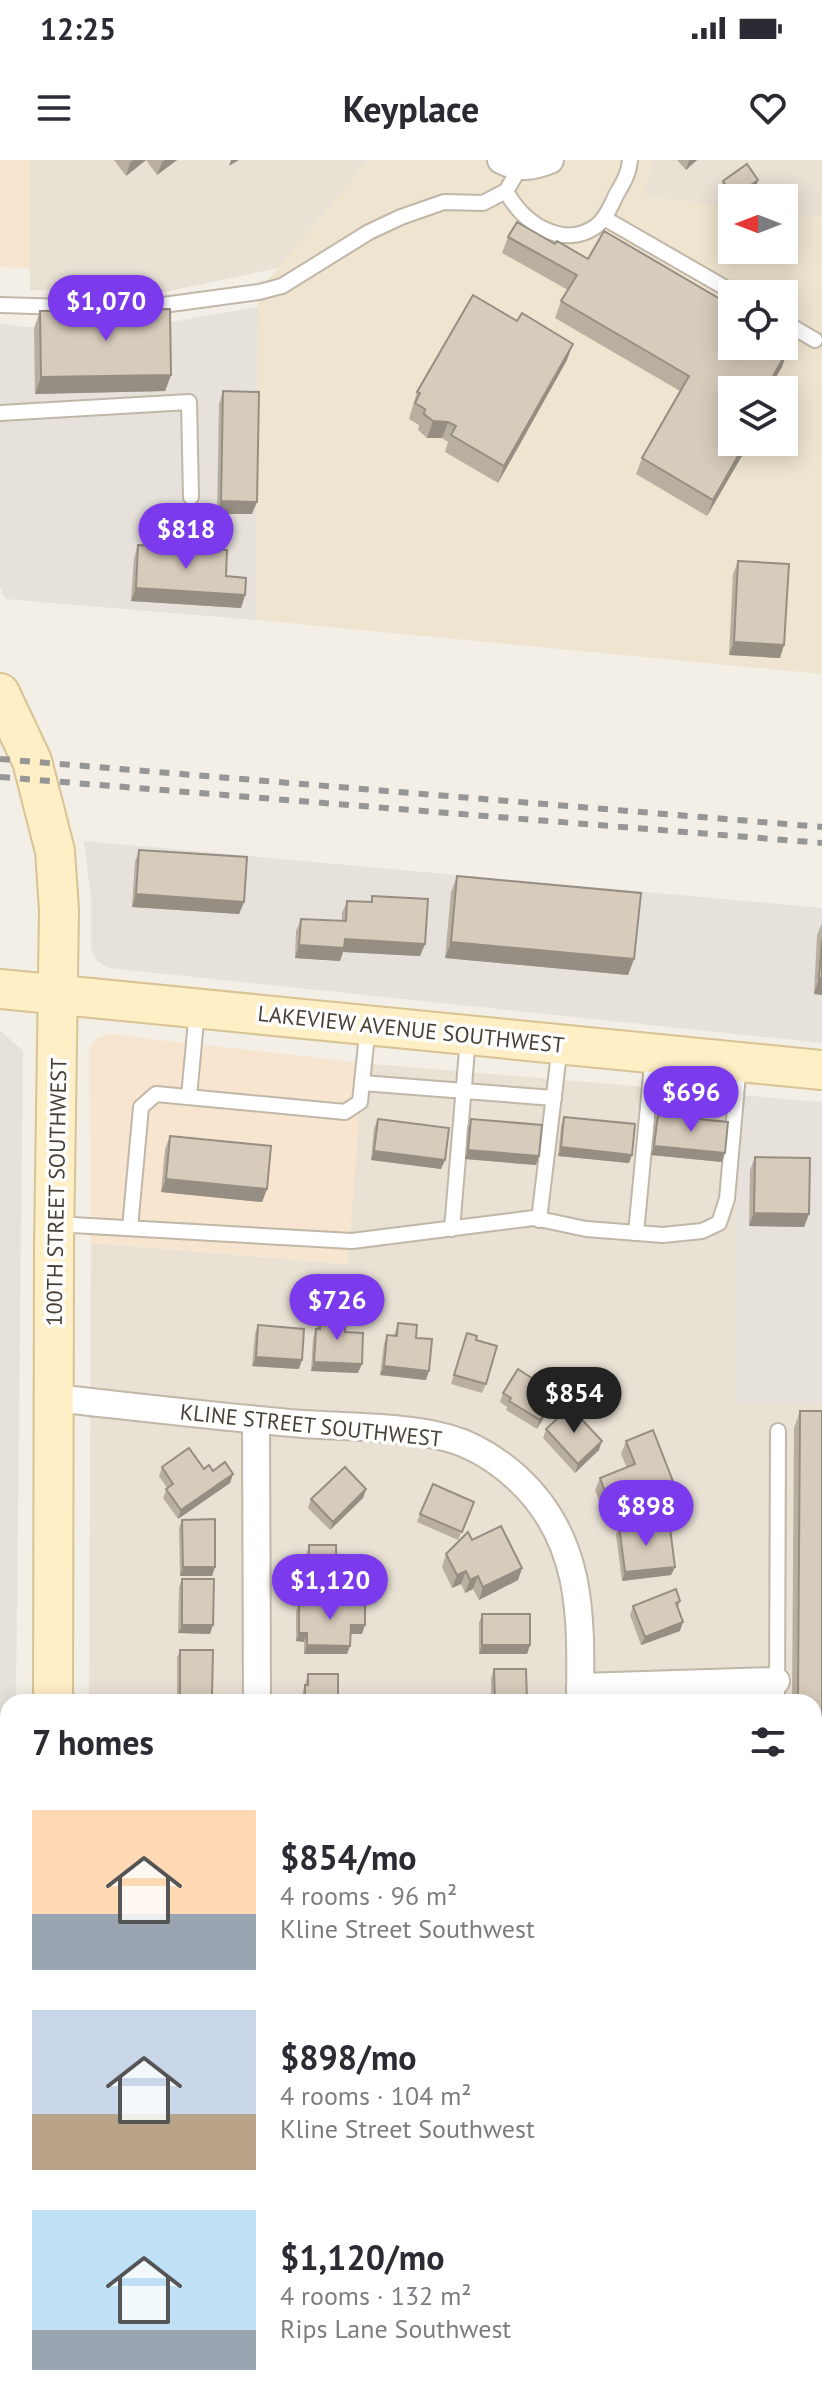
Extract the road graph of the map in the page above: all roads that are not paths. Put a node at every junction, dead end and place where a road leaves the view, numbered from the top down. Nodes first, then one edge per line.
1 (550, 160) edge
2 (630, 160) edge
3 (511, 163) edge
4 (506, 191) junction
5 (604, 218) junction
6 (718, 284) edge
7 (0, 305) edge
8 (798, 330) edge
9 (815, 340) dead end
10 (0, 413) edge
11 (191, 497) dead end
12 (0, 693) edge
13 (0, 989) edge
14 (59, 995) junction
15 (197, 1008) junction
16 (368, 1025) junction
17 (468, 1035) junction
18 (560, 1044) junction
19 (653, 1053) junction
20 (739, 1062) junction
21 (822, 1070) edge
22 (362, 1083) junction
23 (463, 1093) junction
24 (189, 1097) junction
25 (554, 1098) junction
26 (539, 1220) junction
27 (55, 1224) junction
28 (130, 1228) junction
29 (452, 1229) junction
30 (636, 1233) junction
31 (54, 1398) junction
32 (256, 1420) junction
33 (778, 1431) dead end
34 (777, 1692) edge
35 (53, 1694) edge
36 (257, 1694) edge
37 (580, 1694) edge
38 (646, 1694) edge

1 - 3 street
2 - 5 lane
3 - 4 lane
4 - 5 lane
4 - 7 lane
5 - 6 lane
8 - 9 lane
10 - 11 lane
12 - 14 main road, 100TH STREET SOUTHWEST
13 - 14 main road, LAKEVIEW AVENUE SOUTHWEST
14 - 15 main road, LAKEVIEW AVENUE SOUTHWEST
14 - 27 main road, 100TH STREET SOUTHWEST
15 - 16 main road, LAKEVIEW AVENUE SOUTHWEST
15 - 24 lane
16 - 17 main road, LAKEVIEW AVENUE SOUTHWEST
16 - 22 lane
17 - 18 main road, LAKEVIEW AVENUE SOUTHWEST
17 - 23 lane
18 - 19 main road, LAKEVIEW AVENUE SOUTHWEST
18 - 25 lane
19 - 20 main road, LAKEVIEW AVENUE SOUTHWEST
19 - 30 lane
20 - 21 main road, LAKEVIEW AVENUE SOUTHWEST
20 - 30 lane
22 - 23 lane
22 - 24 lane
23 - 25 lane
23 - 29 lane
24 - 28 lane
25 - 26 lane
26 - 29 lane
26 - 30 lane
27 - 28 lane
27 - 31 main road, 100TH STREET SOUTHWEST
28 - 29 lane
31 - 32 street, KLINE STREET SOUTHWEST
31 - 35 main road, 100TH STREET SOUTHWEST
32 - 36 street
32 - 37 street, KLINE STREET SOUTHWEST
33 - 34 lane
34 - 38 street, KLINE STREET SOUTHWEST

